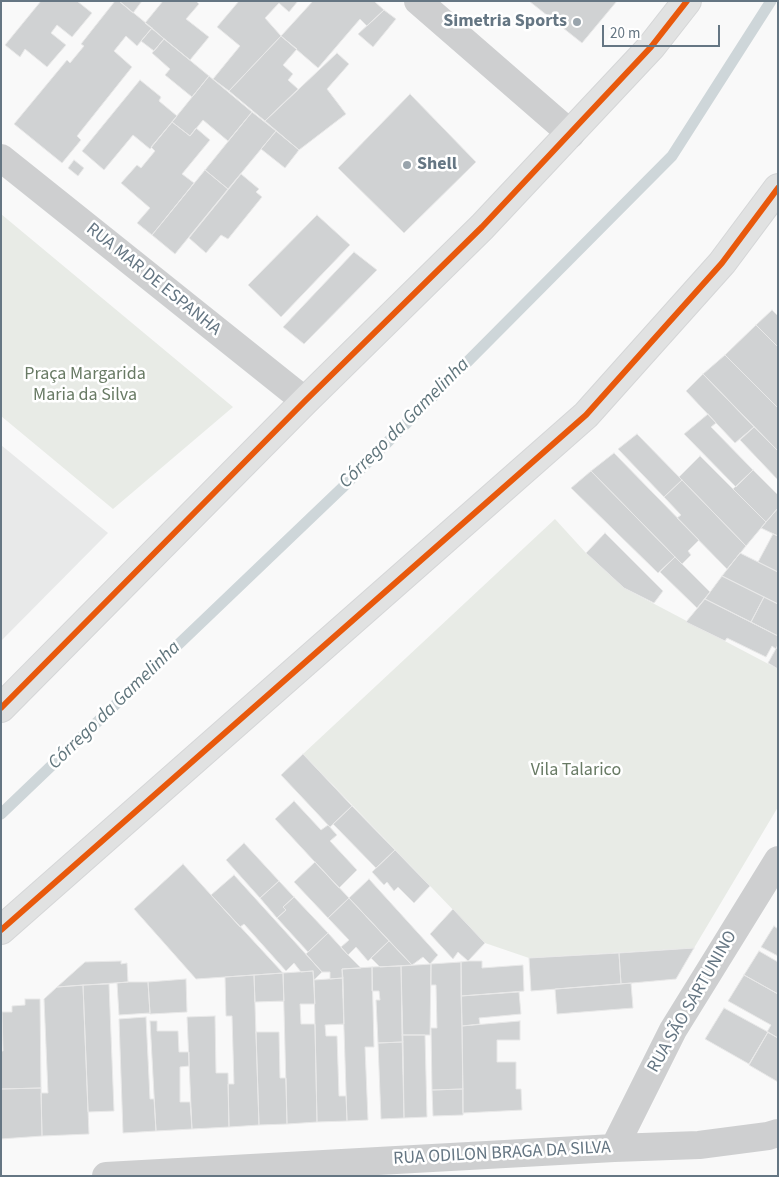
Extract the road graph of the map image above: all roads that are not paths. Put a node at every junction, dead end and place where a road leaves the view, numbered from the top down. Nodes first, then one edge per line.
1 (418, 1) edge
2 (687, 1) edge
3 (571, 134) junction
4 (1, 158) edge
5 (778, 188) edge
6 (305, 401) junction
7 (1, 708) edge
8 (778, 860) edge
9 (1, 930) edge
10 (778, 1133) edge
11 (614, 1148) junction
12 (106, 1176) edge

1 - 3 street
2 - 3 main road
3 - 6 main road
4 - 6 street, RUA MAR DE ESPANHA
5 - 9 main road
6 - 7 main road
8 - 11 street, RUA SÃO SARTUNINO
10 - 11 street, RUA ODILON BRAGA DA SILVA
11 - 12 street, RUA ODILON BRAGA DA SILVA

